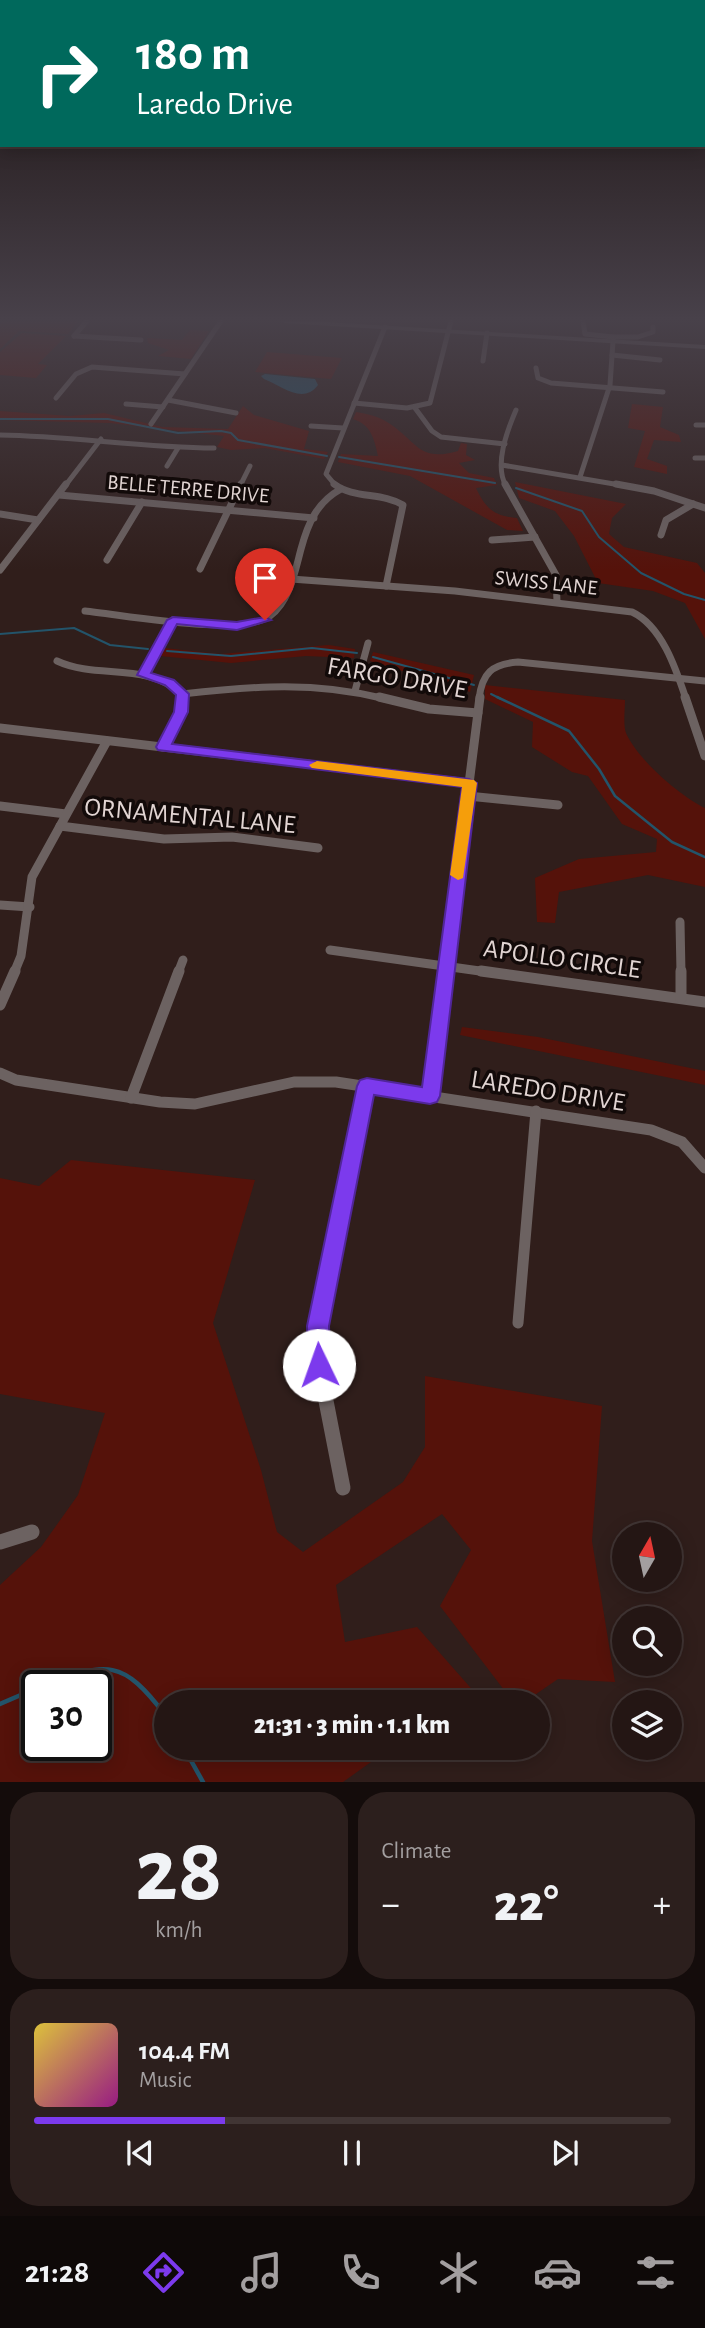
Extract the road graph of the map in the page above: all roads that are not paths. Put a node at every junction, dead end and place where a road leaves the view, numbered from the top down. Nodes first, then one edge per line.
1 (128, 404) edge
2 (165, 404) edge
3 (190, 404) edge
4 (354, 404) edge
5 (369, 404) edge
6 (424, 404) edge
7 (604, 404) edge
8 (163, 407) junction
9 (415, 408) junction
10 (516, 410) dead end
11 (236, 413) dead end
12 (151, 424) dead end
13 (695, 425) dead end
14 (705, 425) edge
15 (311, 426) dead end
16 (344, 428) junction
17 (3, 435) edge
18 (101, 439) junction
19 (505, 444) junction
20 (0, 445) edge
21 (178, 448) junction
22 (214, 448) dead end
23 (695, 458) dead end
24 (705, 458) edge
25 (502, 465) junction
26 (167, 466) dead end
27 (250, 466) dead end
28 (580, 477) junction
29 (341, 489) junction
30 (59, 495) junction
31 (142, 502) junction
32 (693, 503) junction
33 (705, 508) edge
34 (228, 510) junction
35 (0, 514) edge
36 (314, 518) junction
37 (38, 520) junction
38 (661, 535) dead end
39 (535, 537) junction
40 (492, 540) dead end
41 (107, 560) dead end
42 (2, 565) edge
43 (200, 569) dead end
44 (291, 579) junction
45 (386, 586) junction
46 (557, 602) junction
47 (85, 611) dead end
48 (173, 620) junction
49 (368, 643) dead end
50 (57, 661) dead end
51 (143, 675) junction
52 (678, 678) junction
53 (705, 681) edge
54 (355, 691) junction
55 (183, 694) junction
56 (478, 713) junction
57 (0, 728) edge
58 (107, 740) junction
59 (163, 747) junction
60 (705, 756) edge
61 (469, 783) junction
62 (468, 796) junction
63 (558, 805) dead end
64 (0, 806) edge
65 (66, 814) junction
66 (60, 826) junction
67 (318, 848) dead end
68 (0, 905) edge
69 (30, 907) junction
70 (680, 922) dead end
71 (330, 950) dead end
72 (183, 960) dead end
73 (446, 966) junction
74 (681, 998) junction
75 (705, 1002) edge
76 (0, 1005) edge
77 (0, 1073) edge
78 (367, 1086) junction
79 (430, 1096) junction
80 (131, 1098) junction
81 (536, 1111) junction
82 (705, 1168) edge
83 (518, 1323) dead end
84 (344, 1488) dead end
85 (32, 1532) dead end
86 (0, 1542) edge

1 - 8 street
2 - 8 street
3 - 11 street
4 - 16 street
5 - 9 street
6 - 9 street
7 - 28 street
8 - 12 street
9 - 19 street
10 - 19 street
13 - 14 street
15 - 16 street
16 - 29 street
17 - 18 street
17 - 20 street
18 - 21 street
18 - 30 street
19 - 25 street
21 - 22 street
21 - 26 street
23 - 24 street
25 - 28 street
25 - 39 street
27 - 34 street
28 - 32 street
29 - 36 street
29 - 45 street
30 - 31 street, BELLE TERRE DRIVE
30 - 37 street
31 - 34 street, BELLE TERRE DRIVE
31 - 41 street
32 - 33 street
32 - 38 street
34 - 36 street, BELLE TERRE DRIVE
34 - 43 street
35 - 37 street
36 - 44 street
37 - 42 street
39 - 40 street
39 - 46 street
44 - 45 street, SWISS LANE
44 - 48 street
45 - 46 street, SWISS LANE
46 - 52 street, SWISS LANE
47 - 48 street
48 - 51 street
49 - 54 street
50 - 51 street
51 - 55 street
52 - 53 street
52 - 56 street
52 - 60 street, SWISS LANE
54 - 55 street, FARGO DRIVE
54 - 56 street, FARGO DRIVE
55 - 59 street
56 - 61 street
57 - 58 street
58 - 59 street
58 - 65 street
59 - 61 street
61 - 62 street
62 - 63 street
62 - 73 street
64 - 65 street
65 - 66 street
66 - 67 street, ORNAMENTAL LANE
66 - 69 street
68 - 69 street
69 - 76 street
70 - 74 street
71 - 73 street, APOLLO CIRCLE
72 - 80 street
73 - 74 street, APOLLO CIRCLE
73 - 79 street
74 - 75 street, APOLLO CIRCLE
77 - 80 street, LAREDO DRIVE
78 - 79 street, LAREDO DRIVE
78 - 80 street, LAREDO DRIVE
78 - 84 street
79 - 81 street, LAREDO DRIVE
81 - 82 street, LAREDO DRIVE
81 - 83 street
85 - 86 street

